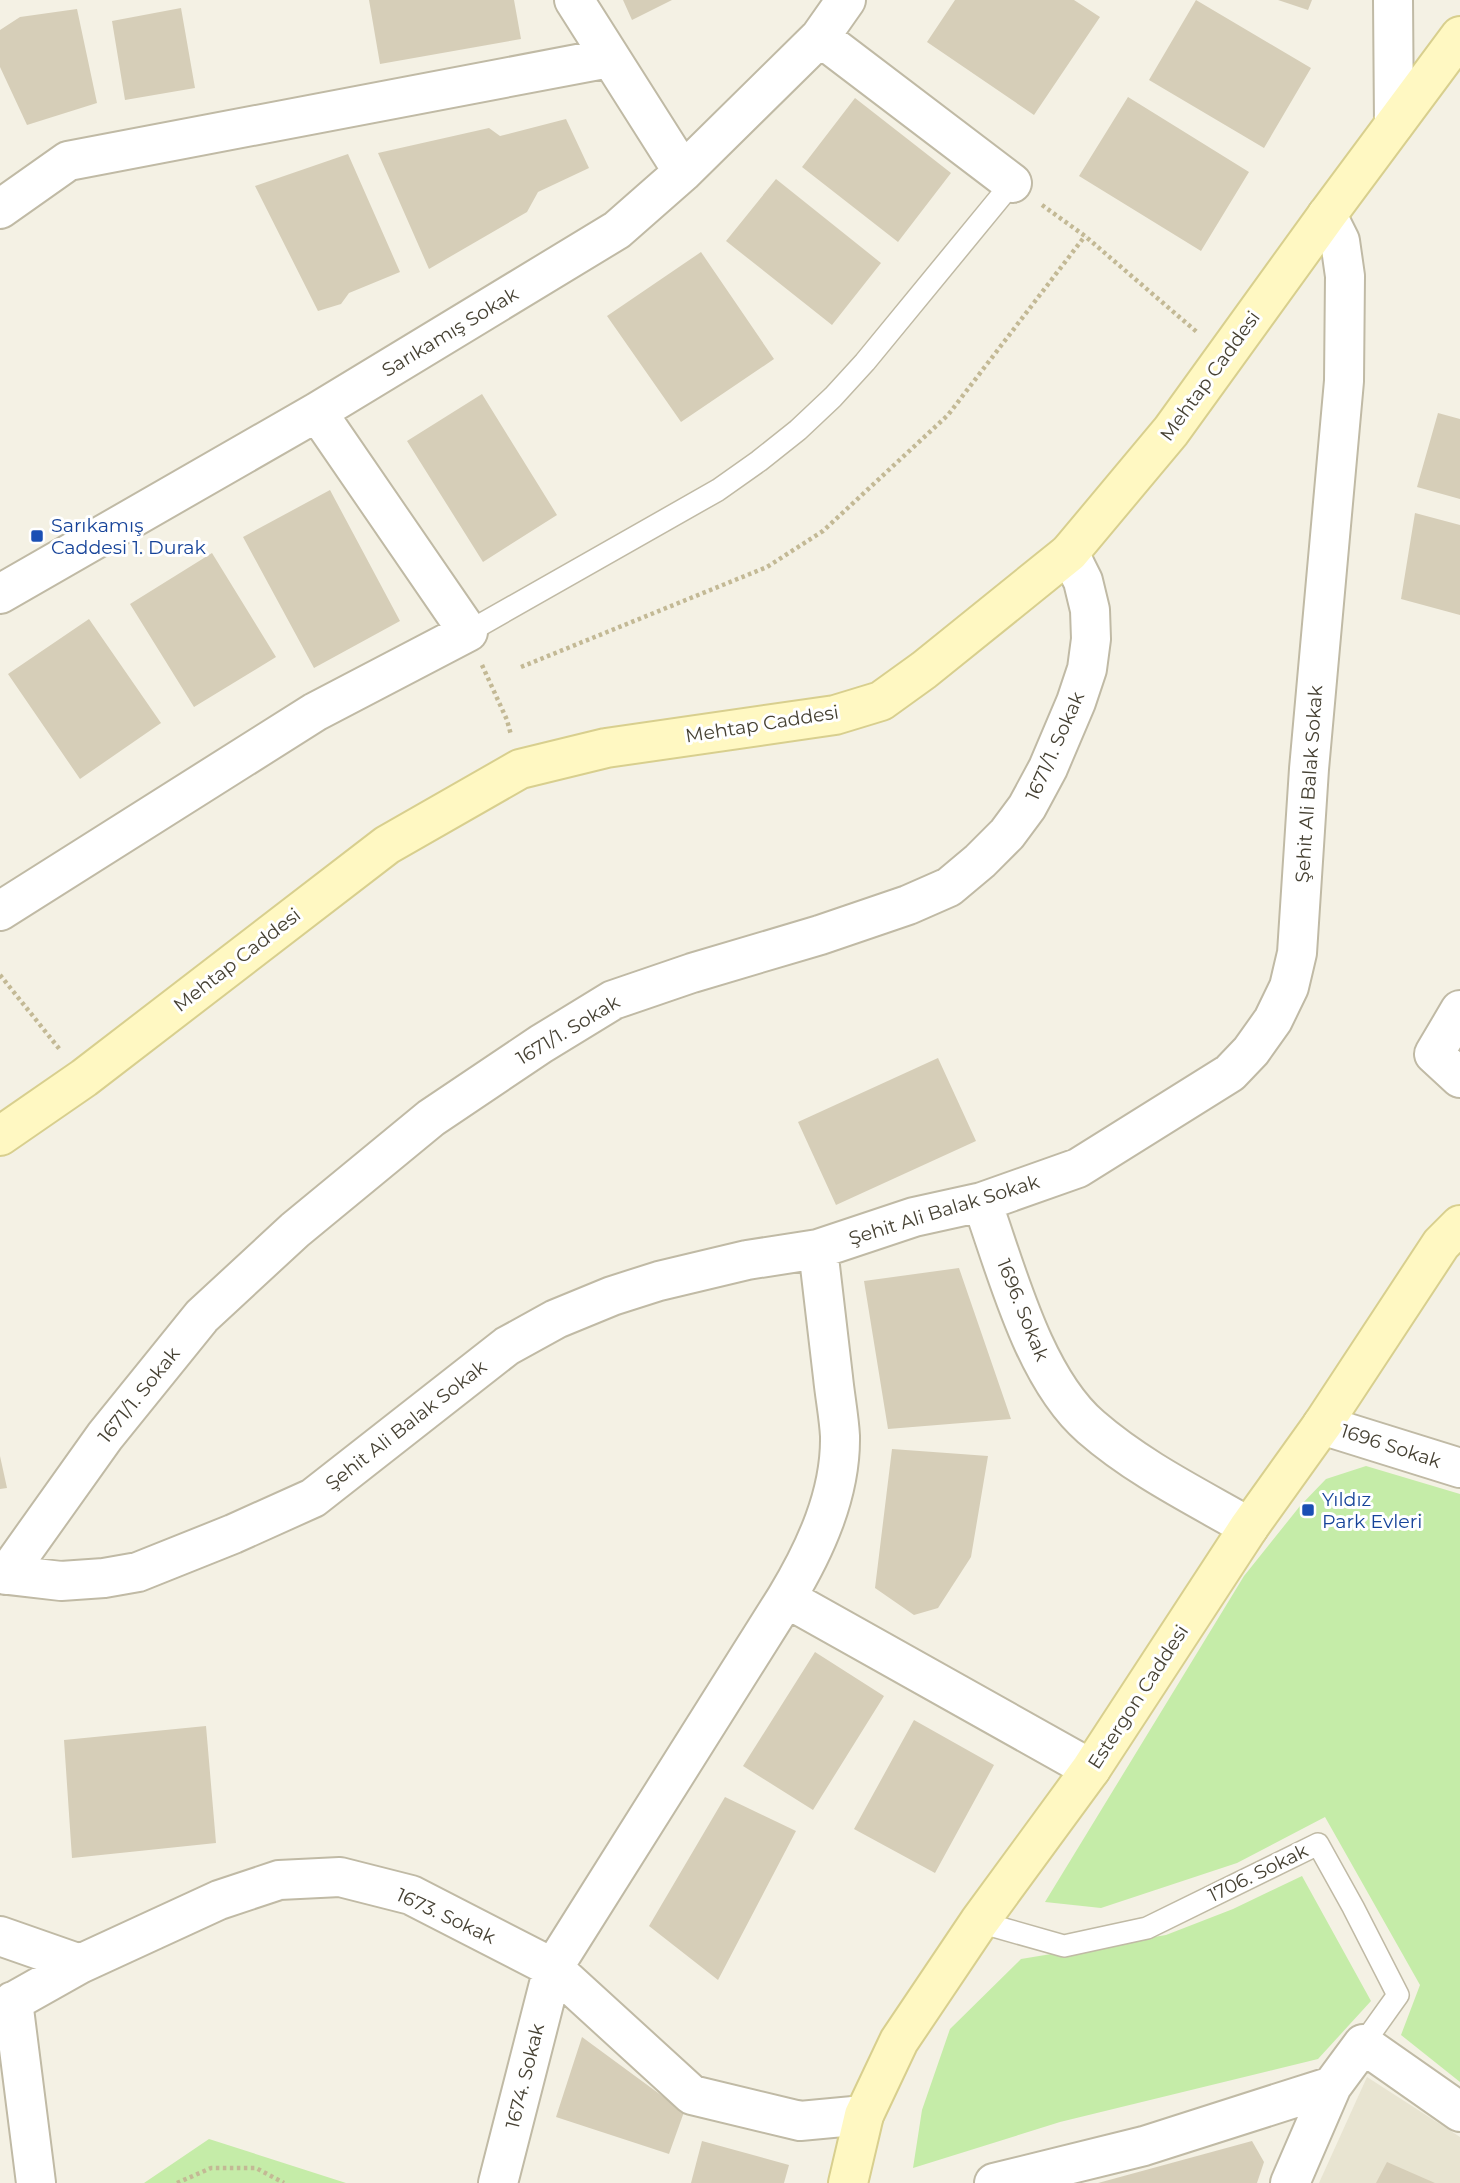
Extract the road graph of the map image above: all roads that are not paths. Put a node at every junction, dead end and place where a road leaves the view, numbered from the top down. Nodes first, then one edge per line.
1 (574, 0) edge
2 (846, 0) edge
3 (1393, 0) edge
4 (1460, 36) edge
5 (820, 37) junction
6 (609, 58) junction
7 (1394, 124) junction
8 (682, 172) junction
9 (1012, 183) joint
10 (0, 209) edge
11 (1327, 215) junction
12 (317, 412) junction
13 (1069, 553) junction
14 (0, 594) edge
15 (468, 632) junction
16 (0, 911) edge
17 (1460, 1010) edge
18 (1460, 1078) edge
19 (0, 1136) edge
20 (982, 1202) junction
21 (1460, 1225) edge
22 (818, 1249) junction
23 (1322, 1424) junction
24 (1460, 1468) edge
25 (1250, 1527) junction
26 (3, 1575) edge
27 (786, 1598) junction
28 (1091, 1769) junction
29 (979, 1922) junction
30 (0, 1936) edge
31 (80, 1964) junction
32 (553, 1968) junction
33 (7, 2005) edge
34 (1363, 2044) junction
35 (1332, 2086) junction
36 (1460, 2112) edge
37 (864, 2115) junction
38 (36, 2183) edge
39 (498, 2183) edge
40 (848, 2183) edge
41 (994, 2183) edge
42 (1290, 2183) edge

1 - 6 street
2 - 5 street, Sarıkamış Sokak
3 - 7 street
4 - 7 main road, Mehtap Caddesi
5 - 8 street, Sarıkamış Sokak
5 - 9 street
6 - 8 street
6 - 10 street
7 - 11 main road, Mehtap Caddesi
8 - 12 street, Sarıkamış Sokak
9 - 15 lane
11 - 13 main road, Mehtap Caddesi
11 - 20 street, Şehit Ali Balak Sokak
12 - 14 street, Sarıkamış Sokak
12 - 15 street
13 - 19 main road, Mehtap Caddesi
13 - 26 street, 1671/1. Sokak
15 - 16 street
17 - 18 street
20 - 22 street, Şehit Ali Balak Sokak
20 - 25 street, 1696. Sokak
21 - 23 main road, Estergon Caddesi
22 - 26 street, Şehit Ali Balak Sokak
22 - 27 street, 1674. Sokak
23 - 24 street, 1696 Sokak
23 - 25 main road, Estergon Caddesi
25 - 28 main road, Estergon Caddesi
27 - 28 street
27 - 32 street, 1674. Sokak
28 - 29 main road, Estergon Caddesi
29 - 34 lane, 1706. Sokak
29 - 37 main road, Estergon Caddesi
30 - 31 street
31 - 32 street, 1673. Sokak
31 - 33 street, 1673. Sokak
32 - 37 street, 1673. Sokak
32 - 39 street, 1674. Sokak
33 - 38 street
34 - 35 street
34 - 36 street
35 - 41 street
35 - 42 street
37 - 40 main road, Estergon Caddesi

